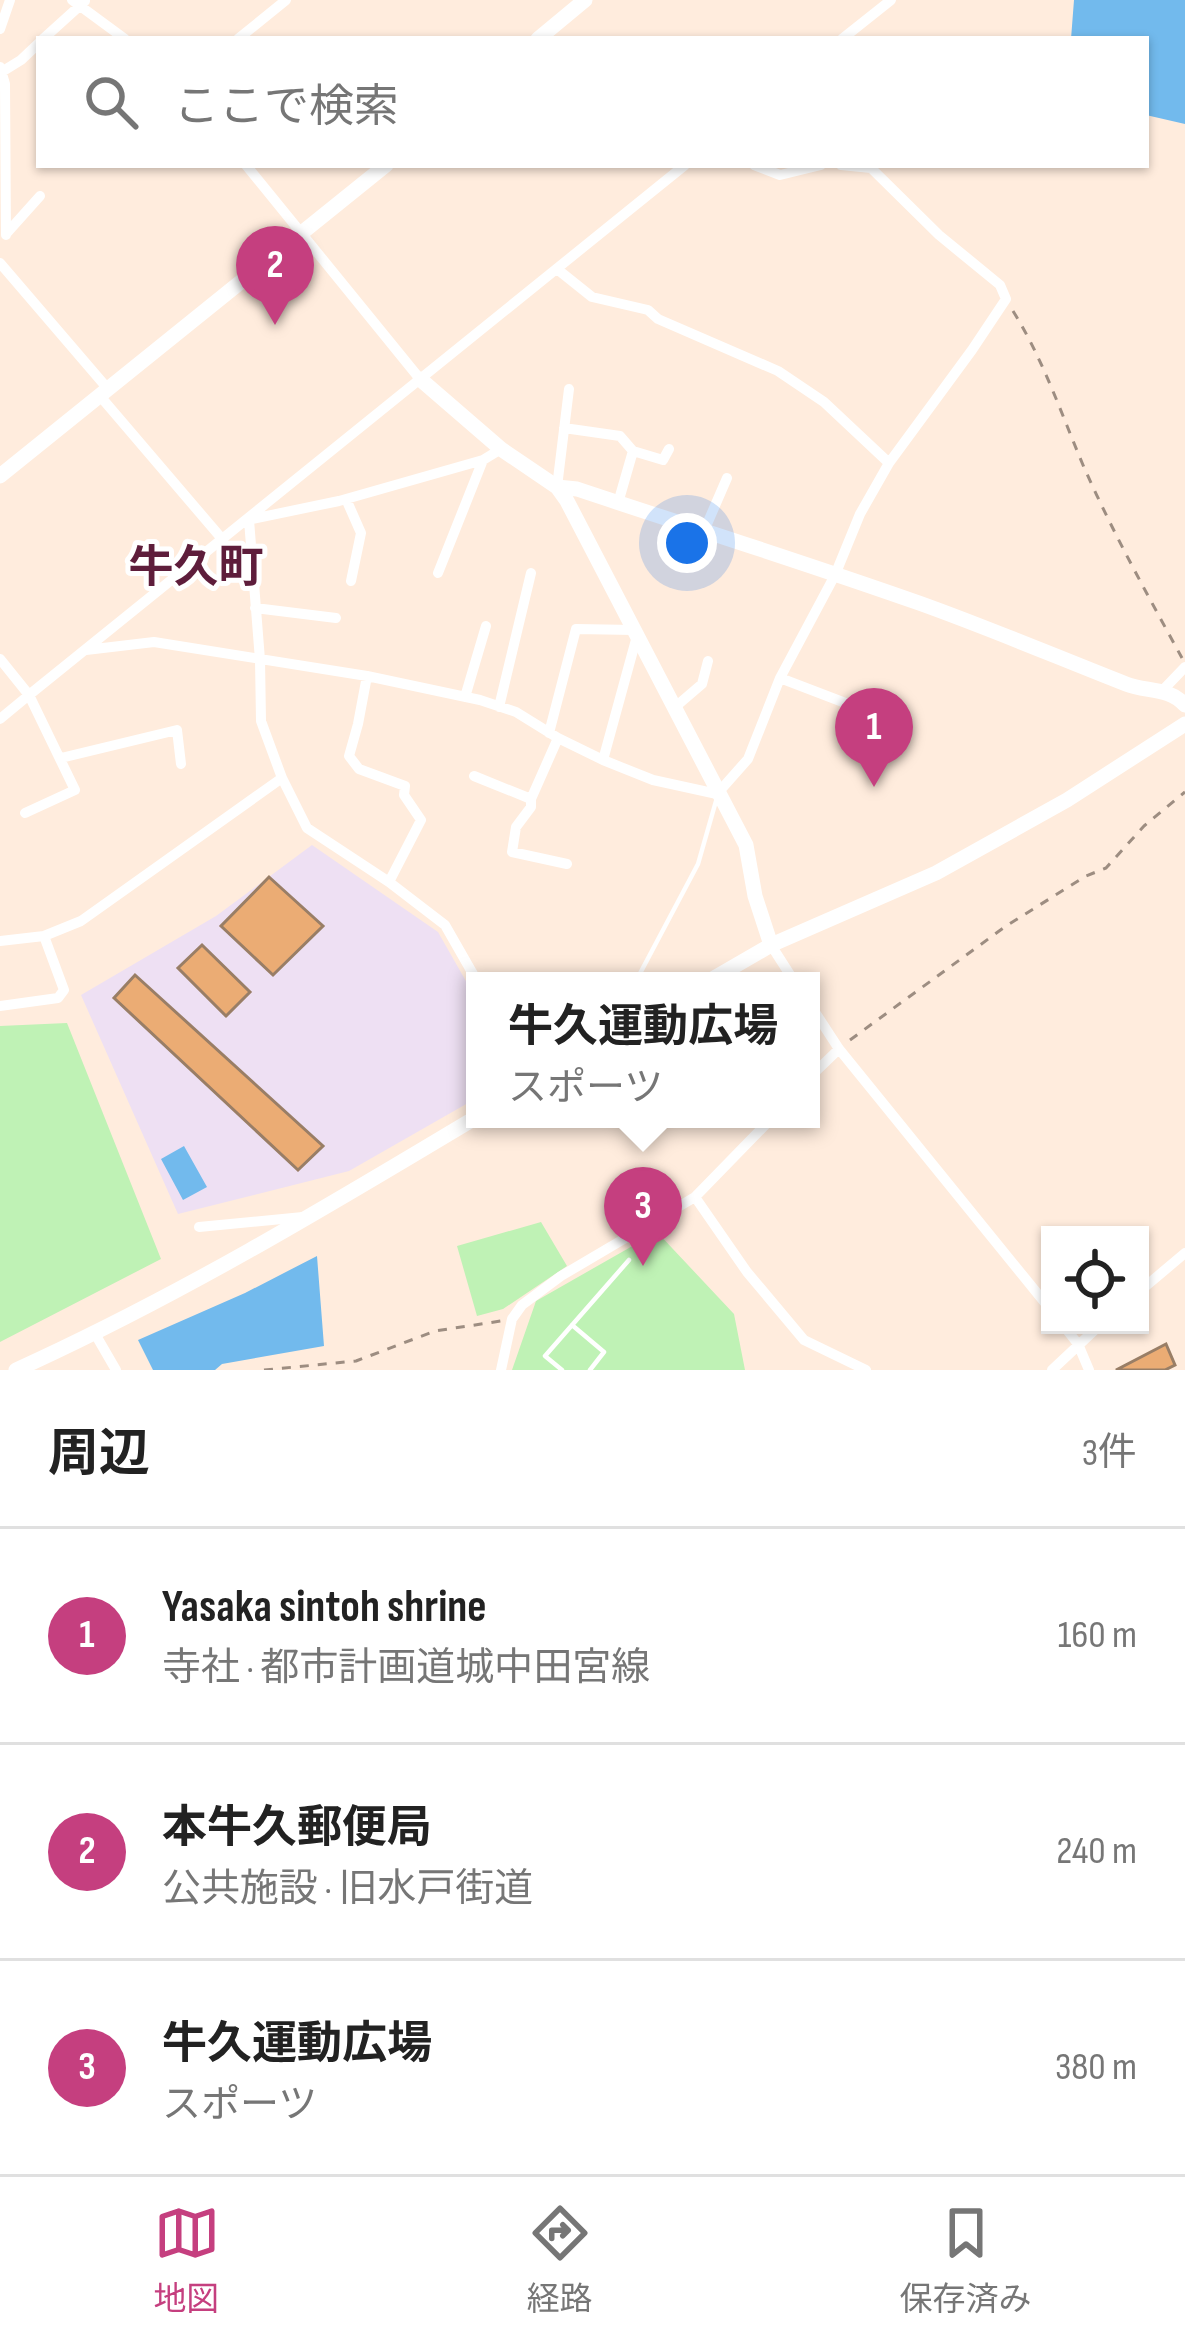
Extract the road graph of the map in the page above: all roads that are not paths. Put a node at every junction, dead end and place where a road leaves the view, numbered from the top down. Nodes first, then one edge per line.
1 (10, 0) edge
2 (286, 0) edge
3 (585, 0) edge
4 (891, 0) edge
5 (79, 1) edge
6 (0, 29) edge
7 (46, 36) edge
8 (121, 36) edge
9 (242, 36) edge
10 (542, 36) edge
11 (846, 36) edge
12 (36, 46) edge
13 (0, 70) edge
14 (248, 168) edge
15 (382, 168) edge
16 (681, 168) edge
17 (762, 168) edge
18 (809, 168) edge
19 (871, 168) edge
20 (40, 196) dead end
21 (302, 235) junction
22 (3, 237) edge
23 (0, 263) edge
24 (557, 268) junction
25 (420, 379) junction
26 (569, 389) dead end
27 (104, 393) junction
28 (564, 428) junction
29 (501, 449) junction
30 (669, 449) dead end
31 (633, 451) junction
32 (483, 460) junction
33 (889, 464) junction
34 (0, 476) edge
35 (727, 478) dead end
36 (557, 487) junction
37 (346, 499) junction
38 (618, 502) junction
39 (249, 520) junction
40 (704, 531) junction
41 (223, 541) junction
42 (438, 573) dead end
43 (531, 573) dead end
44 (835, 574) junction
45 (351, 580) dead end
46 (255, 608) junction
47 (336, 618) dead end
48 (486, 626) dead end
49 (636, 632) junction
50 (86, 650) junction
51 (0, 659) edge
52 (260, 660) junction
53 (708, 661) dead end
54 (1185, 665) edge
55 (367, 676) junction
56 (780, 678) junction
57 (1162, 691) junction
58 (29, 695) junction
59 (465, 697) junction
60 (848, 704) dead end
61 (1185, 705) edge
62 (500, 706) junction
63 (674, 708) junction
64 (0, 719) edge
65 (1185, 724) edge
66 (554, 736) junction
67 (61, 758) junction
68 (603, 760) junction
69 (182, 764) dead end
70 (474, 776) dead end
71 (282, 778) junction
72 (717, 794) junction
73 (531, 799) junction
74 (25, 813) dead end
75 (567, 865) dead end
76 (388, 882) junction
77 (44, 936) junction
78 (0, 941) edge
79 (771, 945) junction
80 (472, 972) edge
81 (641, 972) edge
82 (724, 972) edge
83 (788, 972) edge
84 (0, 1006) edge
85 (820, 1020) edge
86 (838, 1048) junction
87 (820, 1067) edge
88 (466, 1123) edge
89 (762, 1128) edge
90 (695, 1197) junction
91 (312, 1216) junction
92 (199, 1227) dead end
93 (1185, 1253) edge
94 (629, 1260) dead end
95 (1149, 1283) edge
96 (1041, 1298) edge
97 (572, 1325) junction
98 (94, 1332) junction
99 (1070, 1334) edge
100 (1090, 1334) edge
101 (1078, 1344) junction
102 (16, 1370) edge
103 (116, 1370) edge
104 (501, 1370) edge
105 (562, 1370) edge
106 (590, 1370) edge
107 (866, 1370) edge
108 (1052, 1370) edge
109 (1089, 1370) edge

1 - 6 street
2 - 9 street
3 - 10 street
4 - 11 street
5 - 7 street
5 - 8 street
12 - 13 street
13 - 22 street
14 - 21 street
15 - 21 street
16 - 24 street
17 - 18 street
19 - 33 street
20 - 22 street
21 - 25 street
21 - 27 street
23 - 27 street
24 - 25 street
24 - 33 street
25 - 29 street
25 - 39 street
26 - 28 street
27 - 34 street
27 - 41 street
28 - 31 street
28 - 36 street
29 - 32 street
29 - 36 street
30 - 31 street
31 - 38 street
32 - 37 street
32 - 42 street
33 - 44 street
35 - 40 street
36 - 38 street
36 - 49 street
37 - 39 street
37 - 45 street
38 - 40 street
39 - 41 street
39 - 46 street
40 - 44 street
41 - 50 street
43 - 62 street
44 - 56 street
44 - 57 street
46 - 47 street
46 - 52 street
48 - 59 street
49 - 63 street
49 - 66 street
49 - 68 street
50 - 52 street
50 - 58 street
51 - 58 street
52 - 55 street
52 - 71 street
53 - 63 street
54 - 57 street
55 - 59 street
55 - 76 street
56 - 60 street
56 - 72 street
57 - 61 street
58 - 64 street
58 - 67 street
59 - 62 street
62 - 66 street
63 - 72 street
65 - 79 street
66 - 68 street
66 - 73 street
67 - 69 street
67 - 74 street
68 - 72 street
70 - 73 street
71 - 76 street
71 - 77 street
72 - 79 street
72 - 81 lane
73 - 75 street
76 - 80 street
77 - 78 street
77 - 84 street
79 - 82 street
79 - 83 street
85 - 86 street
86 - 87 street
86 - 96 street
88 - 91 street
89 - 90 street
90 - 104 street
90 - 107 street
91 - 92 street
91 - 98 street
93 - 95 street
94 - 97 lane
97 - 105 lane
97 - 106 lane
98 - 102 street
98 - 103 street
99 - 101 street
100 - 101 street
101 - 108 street
101 - 109 street

